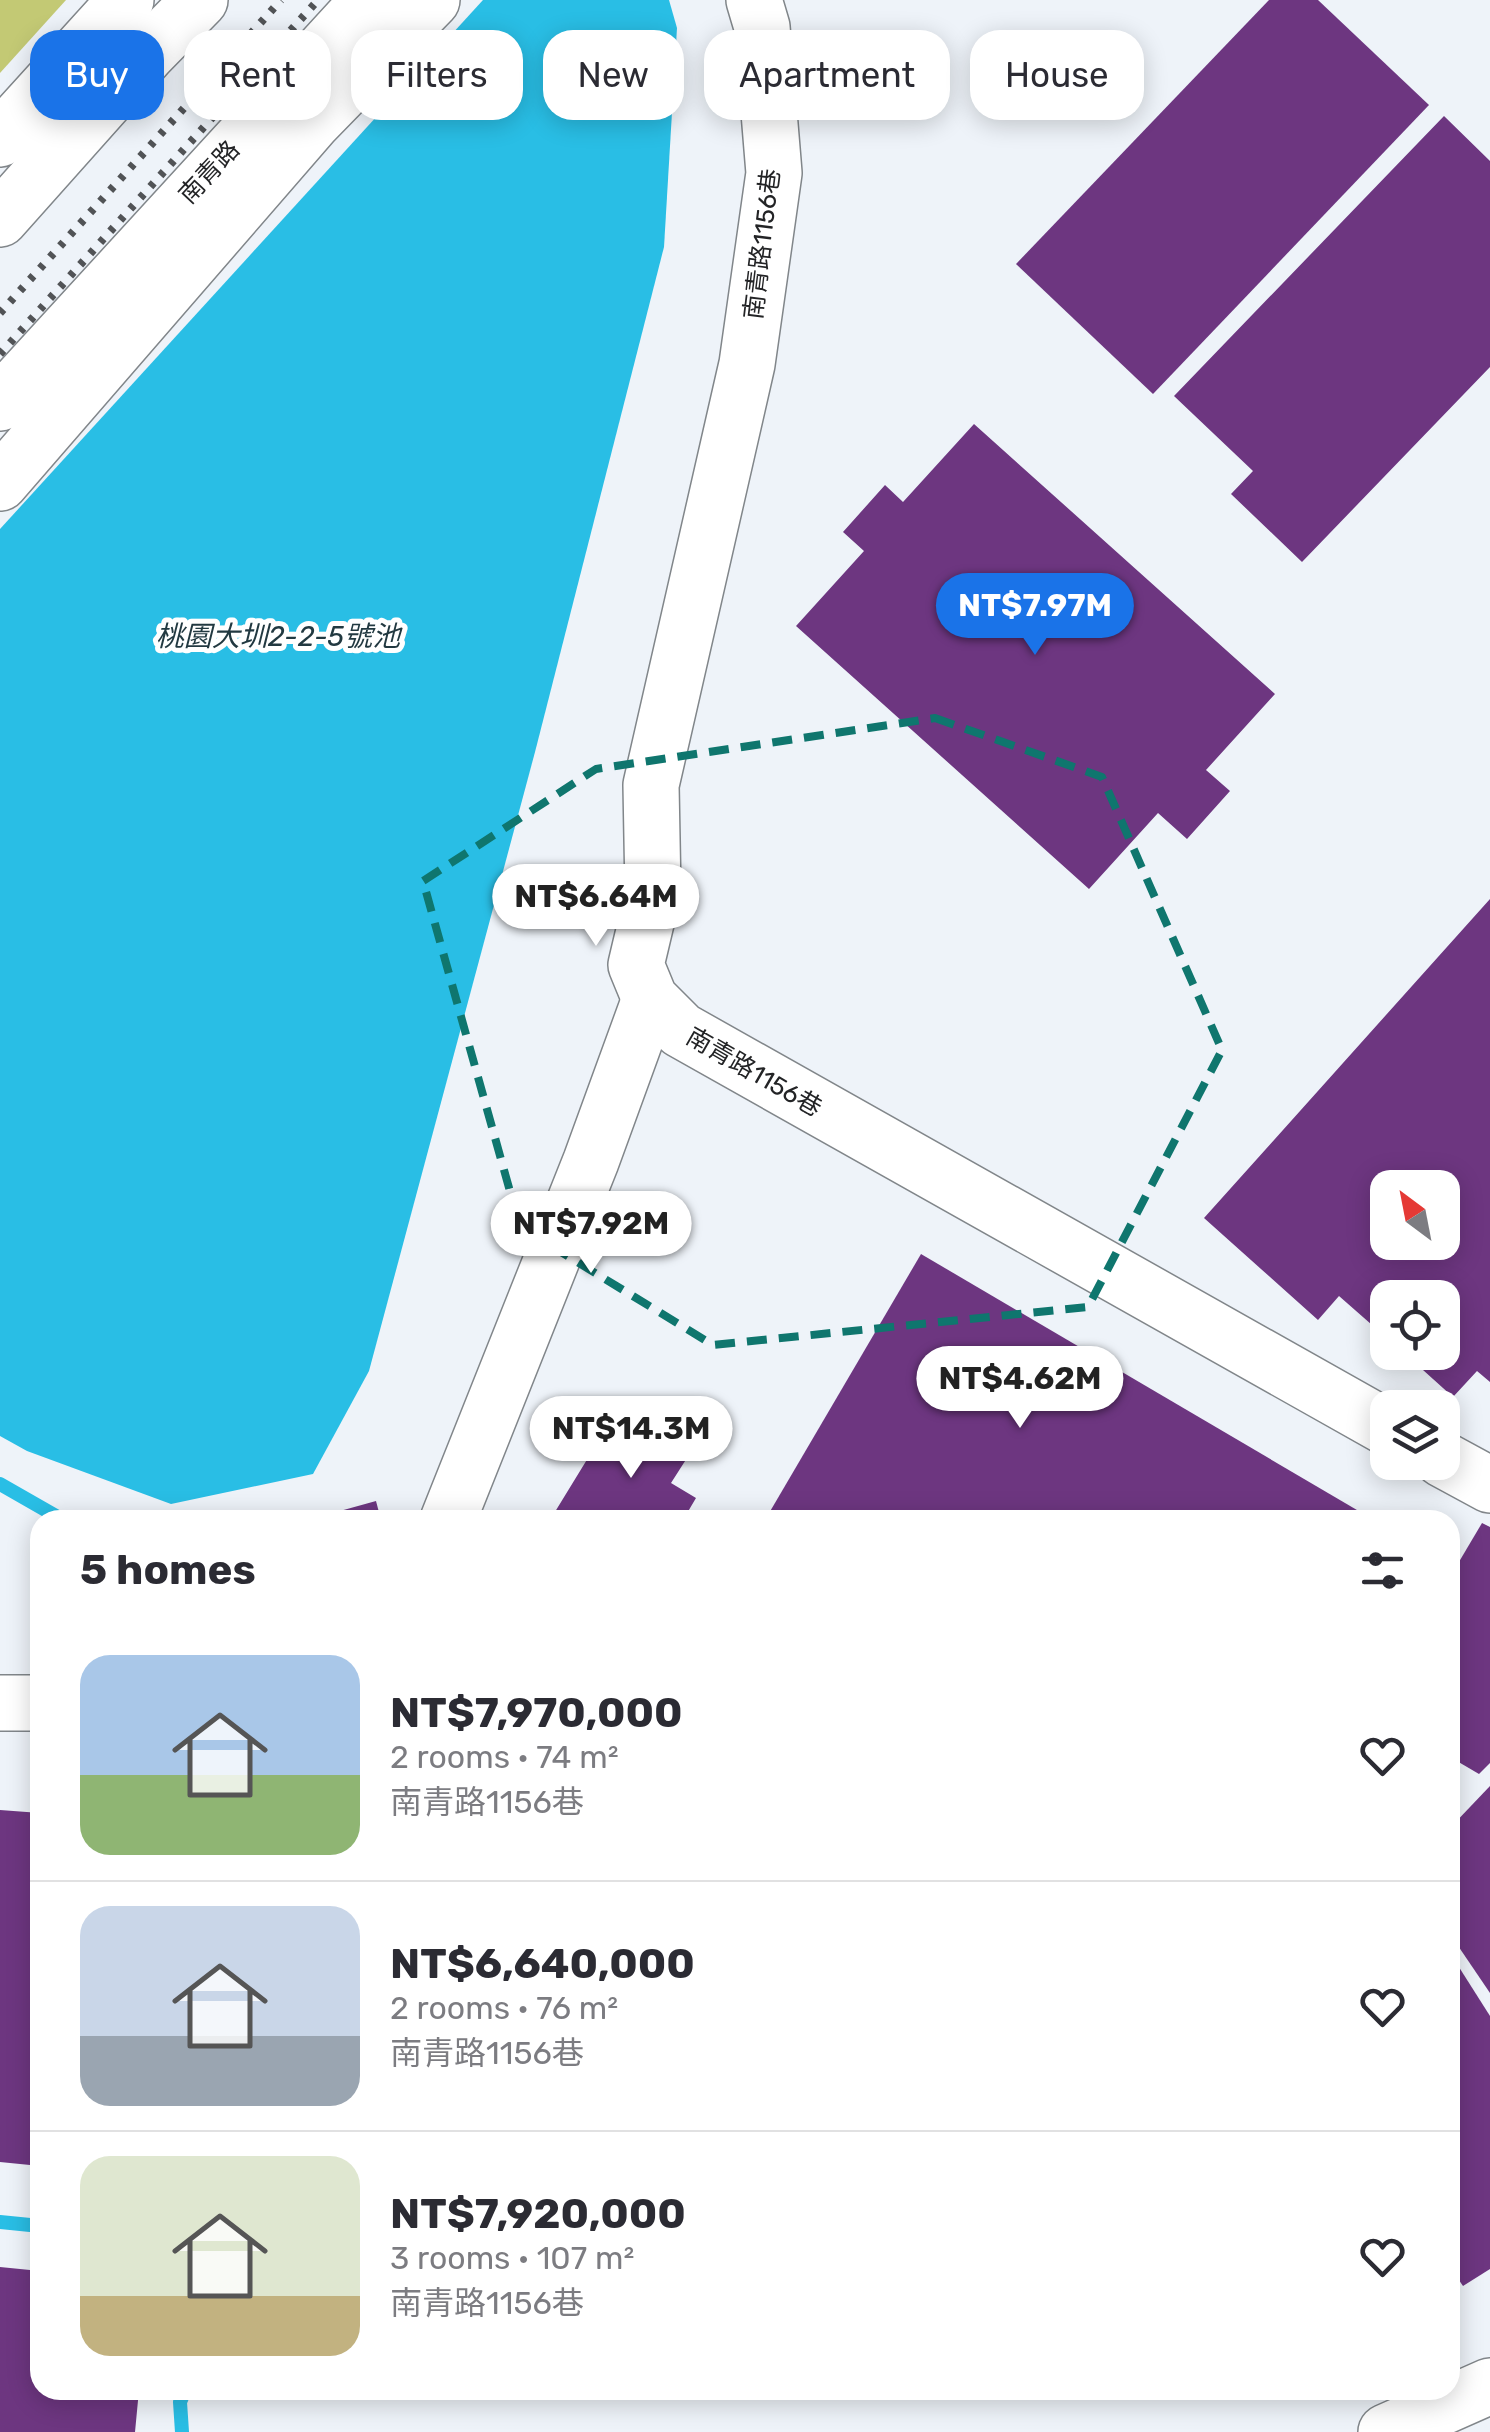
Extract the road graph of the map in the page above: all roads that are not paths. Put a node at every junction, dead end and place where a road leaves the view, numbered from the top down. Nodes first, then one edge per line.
1 (126, 0) edge
2 (200, 0) edge
3 (369, 0) edge
4 (432, 0) edge
5 (754, 0) edge
6 (0, 139) edge
7 (45, 168) junction
8 (0, 200) edge
9 (0, 219) edge
10 (51, 346) junction
11 (0, 403) edge
12 (0, 462) edge
13 (0, 483) edge
14 (650, 1000) junction
15 (1370, 1418) edge
16 (1460, 1469) edge
17 (1490, 1486) edge
18 (452, 1510) edge
19 (0, 1703) edge
20 (30, 1703) edge
21 (1490, 2386) edge
22 (1460, 2399) edge
23 (1458, 2400) edge
24 (1386, 2432) edge

1 - 6 street
2 - 7 street
3 - 10 street, 南青路
4 - 13 street
5 - 14 street, 南青路1156巷
7 - 8 street
7 - 9 street
10 - 11 street, 南青路
10 - 12 street, 南青路
14 - 15 street, 南青路1156巷
14 - 18 street
16 - 17 street
19 - 20 street
21 - 22 street
23 - 24 street

